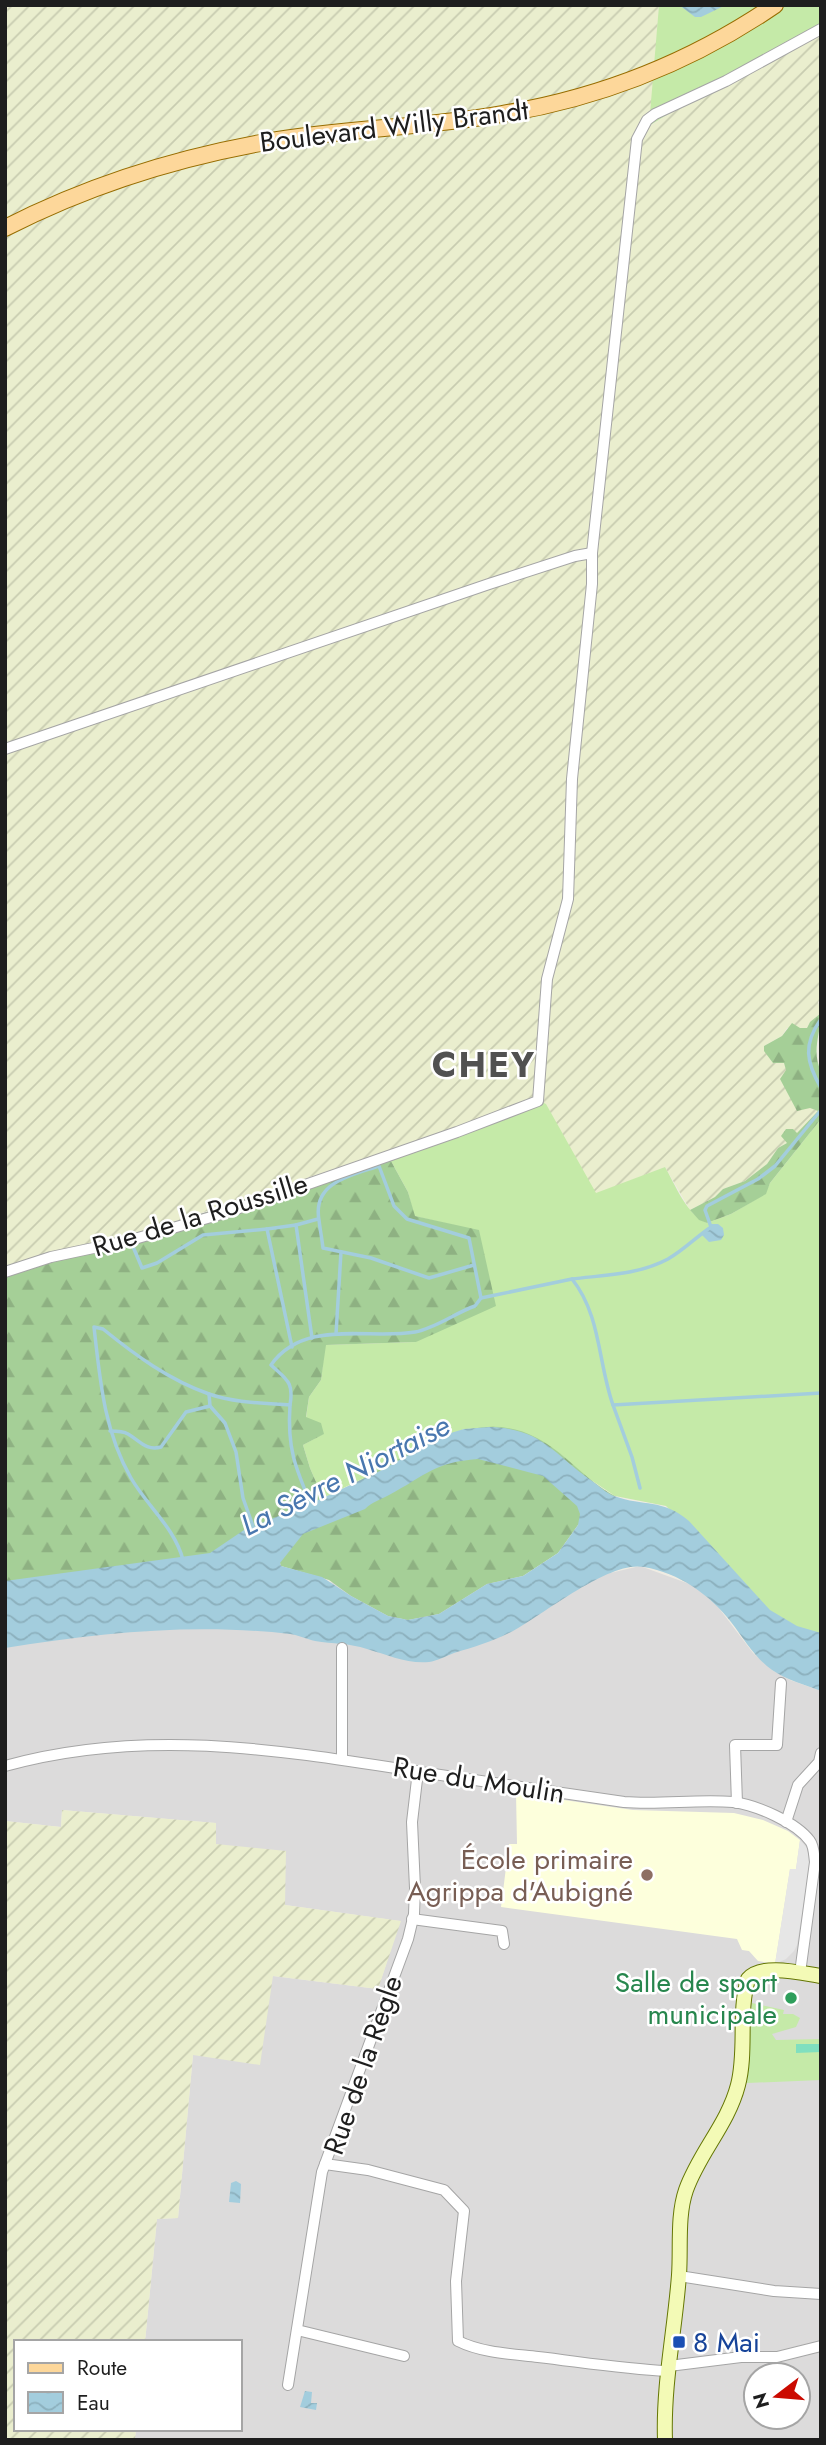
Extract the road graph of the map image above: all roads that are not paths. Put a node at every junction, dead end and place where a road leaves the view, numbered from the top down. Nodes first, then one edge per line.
1 (775, 5) edge
2 (821, 29) edge
3 (5, 228) edge
4 (592, 553) junction
5 (5, 749) edge
6 (5, 1272) edge
7 (342, 1648) dead end
8 (781, 1684) dead end
9 (821, 1753) edge
10 (342, 1758) junction
11 (5, 1766) edge
12 (418, 1771) junction
13 (737, 1803) junction
14 (786, 1822) junction
15 (412, 1919) junction
16 (504, 1944) dead end
17 (800, 1973) junction
18 (821, 1976) edge
19 (325, 2164) junction
20 (679, 2276) junction
21 (821, 2294) edge
22 (298, 2330) junction
23 (821, 2346) edge
24 (404, 2356) dead end
25 (668, 2369) junction
26 (288, 2385) dead end
27 (665, 2440) edge

1 - 3 main road, Boulevard Willy Brandt
2 - 4 street
4 - 5 street
4 - 6 street, Rue de la Roussille
7 - 10 street
8 - 13 street
9 - 14 street
10 - 11 street, Rue du Moulin
10 - 12 street, Rue du Moulin
12 - 13 street, Rue du Moulin
12 - 15 street, Rue de la Règle
13 - 14 street, Rue du Moulin
14 - 17 street, Rue du Moulin
15 - 16 street
15 - 19 street, Rue de la Règle
17 - 18 street
17 - 20 street
19 - 22 street
19 - 25 street, Rue de la Règle
20 - 21 street
20 - 25 street
22 - 24 street
22 - 26 street
23 - 25 street
25 - 27 street

